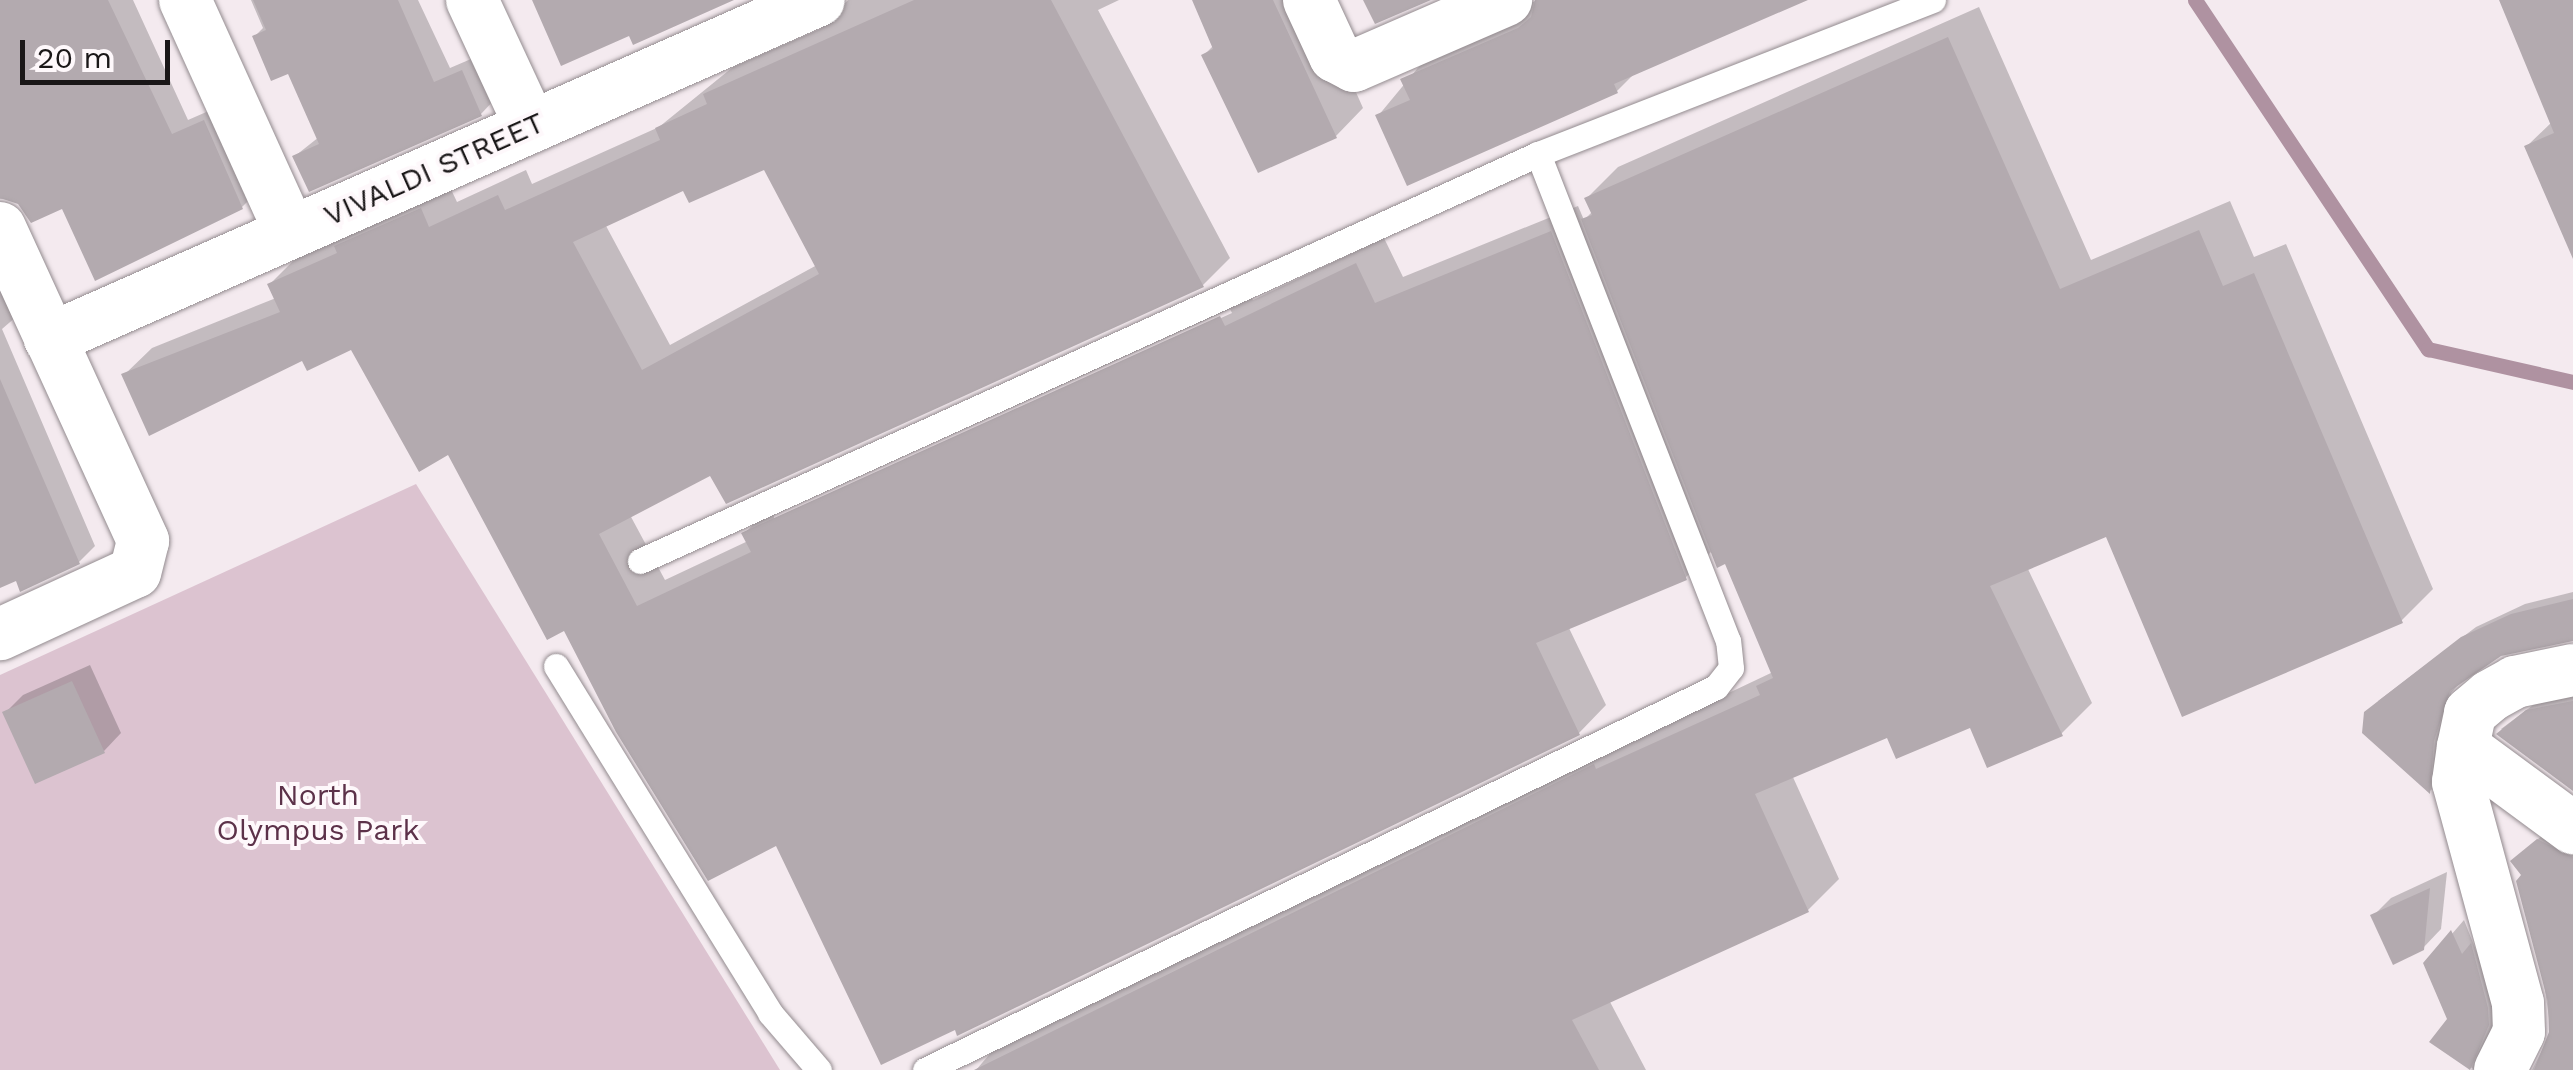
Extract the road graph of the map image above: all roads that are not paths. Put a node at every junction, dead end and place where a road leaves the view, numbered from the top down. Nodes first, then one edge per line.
1 (185, 0) edge
2 (472, 0) edge
3 (819, 0) edge
4 (1308, 0) edge
5 (1506, 0) edge
6 (1934, 0) edge
7 (759, 12) edge
8 (531, 127) junction
9 (1538, 154) junction
10 (0, 228) edge
11 (290, 232) junction
12 (50, 339) junction
13 (640, 561) dead end
14 (0, 634) edge
15 (556, 666) dead end
16 (2573, 670) edge
17 (2462, 747) junction
18 (2573, 828) edge
19 (819, 1070) edge
20 (925, 1070) edge
21 (2500, 1070) edge

1 - 11 street
2 - 8 street
3 - 7 street, VIVALDI STREET
4 - 5 street
6 - 9 lane
7 - 8 street, VIVALDI STREET
8 - 11 street, VIVALDI STREET
9 - 13 lane
9 - 20 lane
10 - 12 street
11 - 12 street, VIVALDI STREET
12 - 14 street
15 - 19 lane
16 - 17 street
17 - 18 street
17 - 21 street

